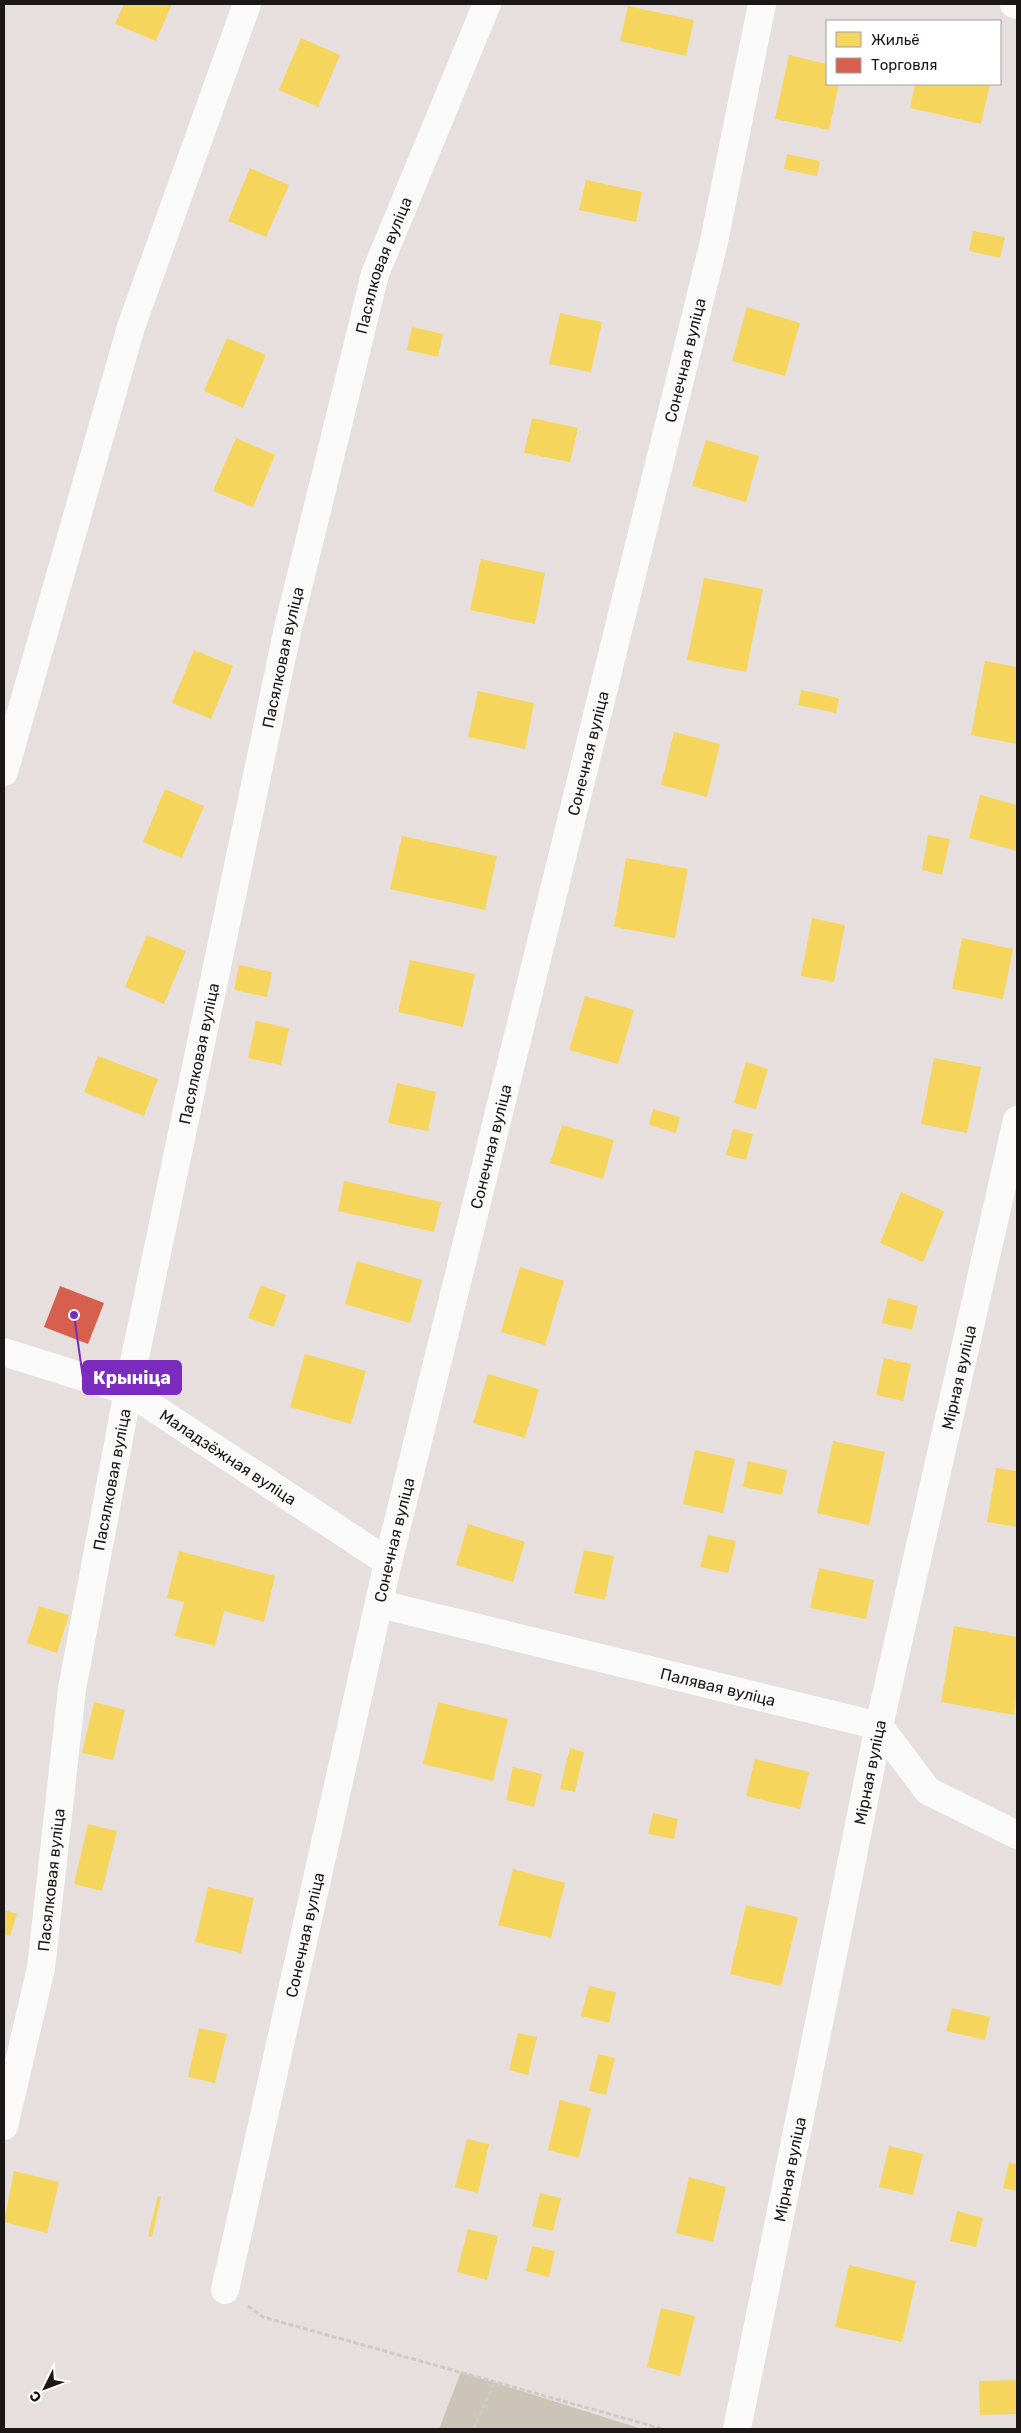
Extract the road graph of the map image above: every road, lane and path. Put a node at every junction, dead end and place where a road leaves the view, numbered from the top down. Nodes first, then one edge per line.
1 (247, 4) edge
2 (486, 4) edge
3 (762, 4) edge
4 (4, 772) edge
5 (1017, 1120) edge
6 (4, 1352) edge
7 (128, 1391) junction
8 (388, 1562) junction
9 (380, 1604) junction
10 (879, 1726) junction
11 (1017, 1835) edge
12 (4, 2126) edge
13 (225, 2290) joint
14 (495, 2382) junction
15 (473, 2429) edge
16 (663, 2429) edge
17 (737, 2429) edge

1 - 4 street
2 - 7 street, Пасялковая вуліца
3 - 8 street, Сонечная вуліца
5 - 10 street, Мірная вуліца
6 - 7 street, Маладзёжная вуліца
7 - 8 street, Маладзёжная вуліца
7 - 12 street, Пасялковая вуліца
8 - 9 street, Сонечная вуліца
9 - 10 street, Палявая вуліца
9 - 13 street, Сонечная вуліца
10 - 11 street
10 - 17 street, Мірная вуліца
13 - 14 path
14 - 15 path
14 - 16 path

